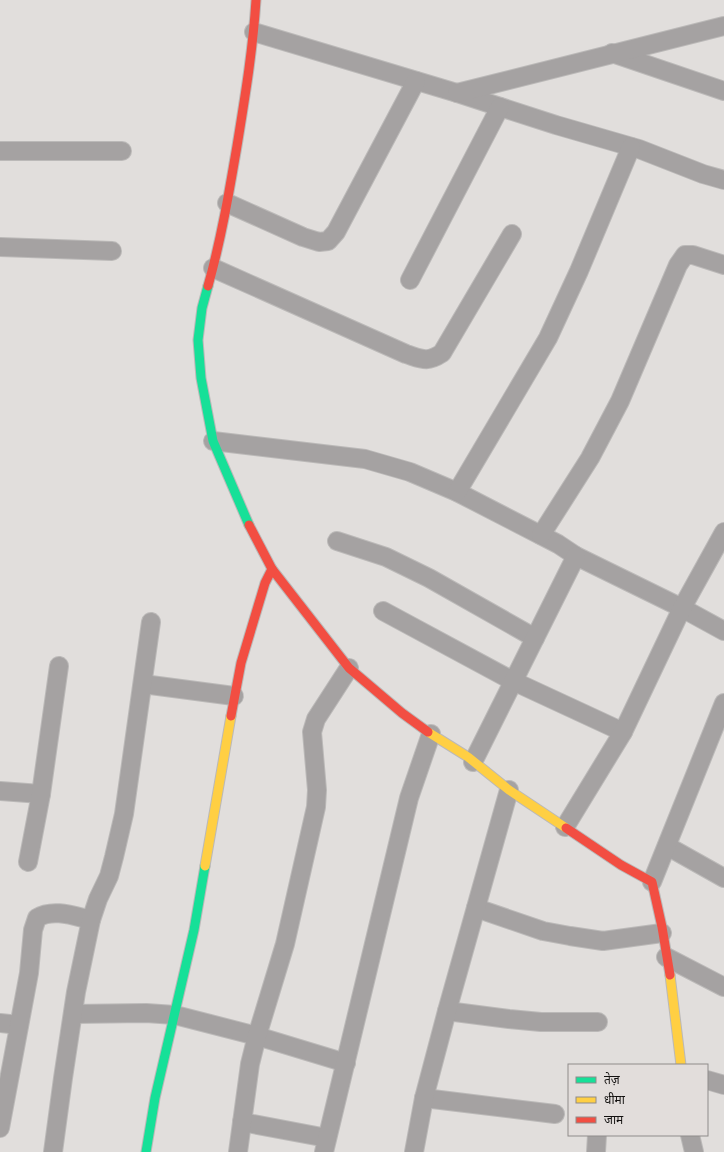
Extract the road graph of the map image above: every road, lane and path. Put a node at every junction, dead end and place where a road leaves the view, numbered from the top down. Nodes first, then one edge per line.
1 (256, 0) edge
2 (724, 26) edge
3 (254, 32) junction
4 (612, 53) junction
5 (416, 81) junction
6 (724, 91) edge
7 (457, 93) junction
8 (500, 107) junction
9 (631, 147) junction
10 (0, 151) edge
11 (122, 151) dead end
12 (724, 180) edge
13 (227, 202) junction
14 (512, 234) dead end
15 (0, 247) edge
16 (112, 251) dead end
17 (724, 265) edge
18 (213, 268) junction
19 (410, 280) dead end
20 (213, 441) junction
21 (457, 492) junction
22 (724, 532) edge
23 (541, 535) junction
24 (337, 541) dead end
25 (576, 556) junction
26 (272, 569) junction
27 (682, 608) junction
28 (383, 612) dead end
29 (151, 622) dead end
30 (724, 631) edge
31 (535, 638) junction
32 (59, 666) dead end
33 (349, 668) junction
34 (513, 681) junction
35 (143, 684) junction
36 (234, 696) junction
37 (724, 704) edge
38 (623, 732) junction
39 (431, 734) junction
40 (473, 762) junction
41 (509, 790) junction
42 (0, 791) edge
43 (41, 794) junction
44 (565, 827) junction
45 (666, 846) junction
46 (28, 862) dead end
47 (724, 878) edge
48 (652, 882) junction
49 (476, 908) junction
50 (91, 920) junction
51 (662, 933) junction
52 (666, 958) junction
53 (724, 988) edge
54 (447, 1010) junction
55 (73, 1014) junction
56 (175, 1015) junction
57 (598, 1022) dead end
58 (0, 1023) edge
59 (19, 1026) junction
60 (257, 1036) junction
61 (346, 1063) junction
62 (681, 1064) edge
63 (708, 1080) edge
64 (724, 1085) edge
65 (424, 1098) junction
66 (555, 1114) dead end
67 (242, 1122) junction
68 (0, 1128) edge
69 (597, 1136) edge
70 (690, 1136) edge
71 (326, 1145) edge
72 (53, 1152) edge
73 (146, 1152) edge
74 (238, 1152) edge
75 (414, 1152) edge
76 (596, 1152) edge
77 (694, 1152) edge

1 - 3 street
2 - 4 street
3 - 5 street
3 - 13 street
4 - 6 street
4 - 7 street
5 - 7 street
5 - 13 street
7 - 8 street
8 - 9 street
8 - 19 street
9 - 12 street
9 - 21 street
10 - 11 street
13 - 18 street
14 - 18 street
15 - 16 street
17 - 23 street
18 - 20 street
20 - 21 street
20 - 26 street
21 - 23 street
22 - 27 street
23 - 25 street
24 - 31 street
25 - 27 street
25 - 31 street
26 - 33 street
26 - 36 street
27 - 30 street
27 - 38 street
28 - 34 street
29 - 35 street
31 - 34 street
32 - 43 street
33 - 39 street
33 - 60 street
34 - 38 street
34 - 40 street
35 - 36 street
35 - 50 street
36 - 56 street
37 - 45 street
38 - 44 street
39 - 40 street
39 - 61 street
40 - 41 street
41 - 44 street
41 - 49 street
42 - 43 street
43 - 46 street
44 - 48 street
45 - 47 street
45 - 48 street
48 - 51 street
49 - 51 street
49 - 54 street
50 - 55 street
50 - 59 street
51 - 52 street
52 - 53 street
52 - 62 street
54 - 57 street
54 - 65 street
55 - 56 street
55 - 72 street
56 - 60 street
56 - 73 street
58 - 59 street
59 - 68 street
60 - 61 street
60 - 67 street
61 - 71 street
63 - 64 street
65 - 66 street
65 - 75 street
67 - 71 street
67 - 74 street
69 - 76 street
70 - 77 street

